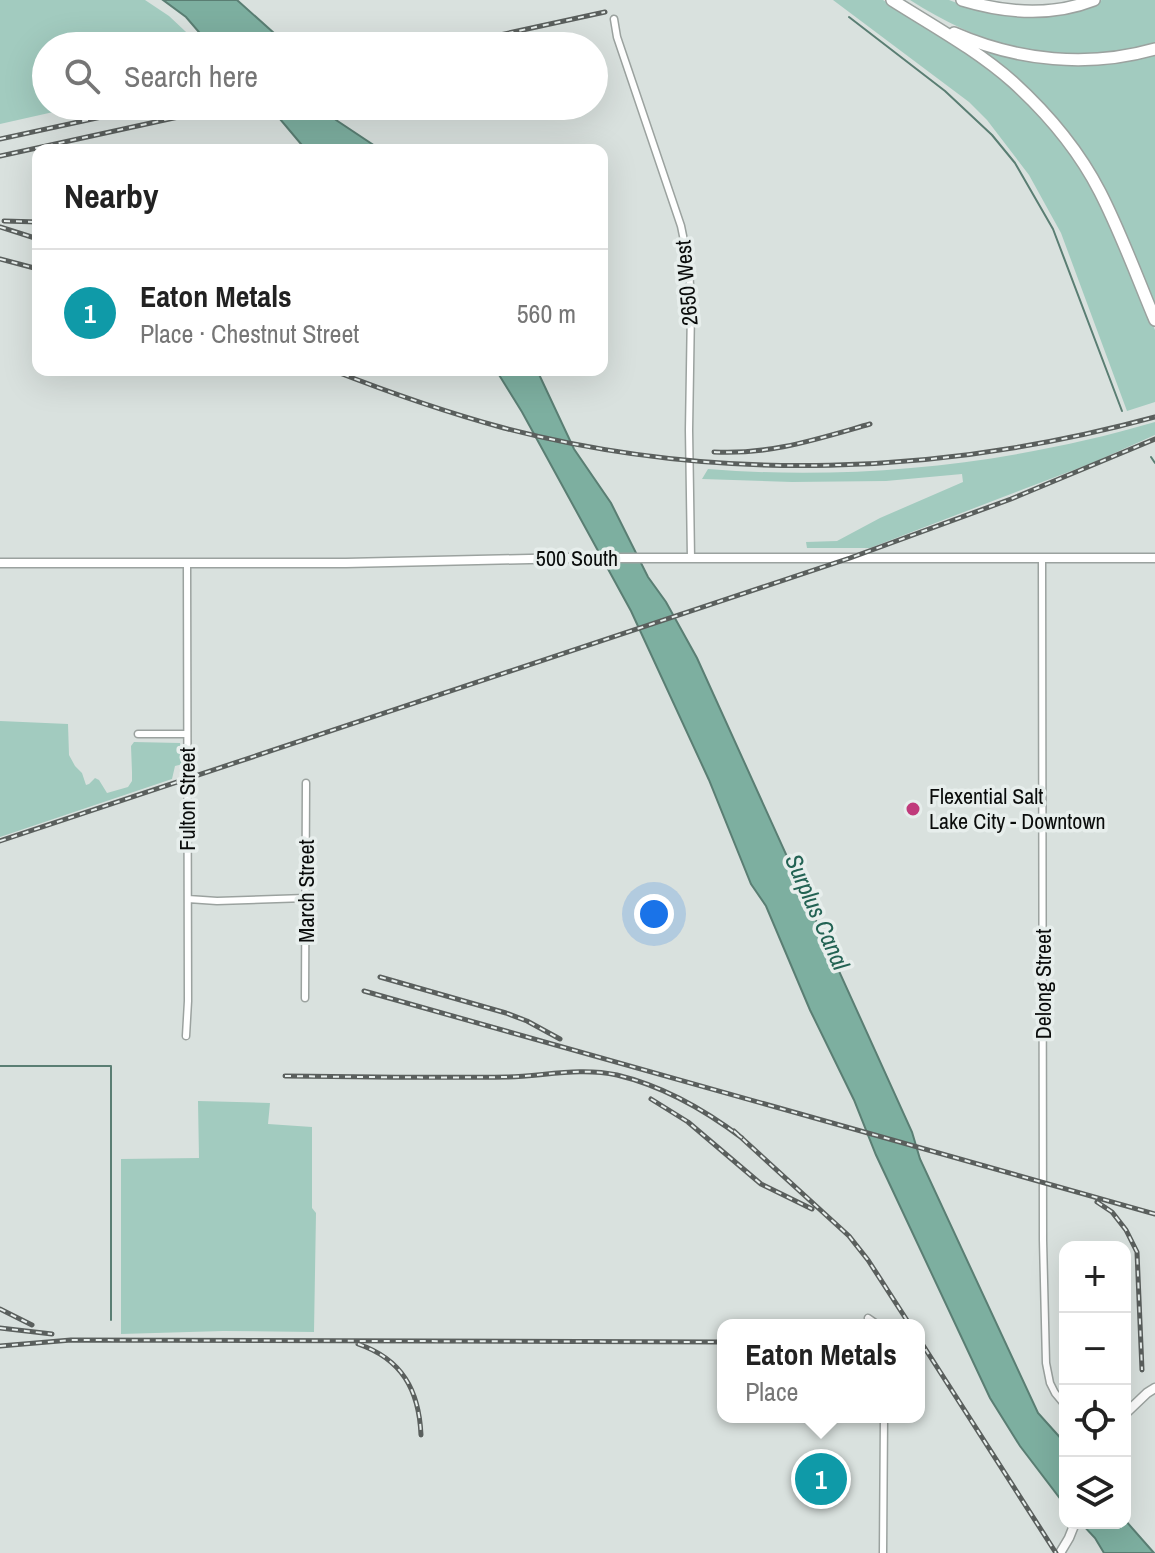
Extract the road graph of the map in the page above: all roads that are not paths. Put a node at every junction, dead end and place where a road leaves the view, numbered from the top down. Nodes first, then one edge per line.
1 (892, 0) edge
2 (962, 0) edge
3 (1094, 0) edge
4 (914, 14) junction
5 (614, 19) dead end
6 (1155, 49) edge
7 (1155, 320) edge
8 (691, 558) junction
9 (1042, 558) junction
10 (1155, 558) edge
11 (0, 563) edge
12 (187, 563) junction
13 (138, 734) dead end
14 (187, 734) junction
15 (306, 783) dead end
16 (306, 898) junction
17 (188, 899) junction
18 (305, 998) dead end
19 (186, 1036) dead end
20 (1155, 1388) edge
21 (1059, 1398) edge
22 (1131, 1408) edge
23 (884, 1423) edge
24 (1072, 1529) edge
25 (883, 1553) edge
26 (1060, 1553) edge

1 - 4 highway
2 - 3 highway
4 - 6 highway
4 - 7 highway
5 - 8 street, 2650 West
8 - 9 street, 500 South
8 - 12 street, 500 South
9 - 10 street, 500 South
9 - 21 street, Delong Street
11 - 12 street, 500 South
12 - 14 street, Fulton Street
13 - 14 street
14 - 17 street, Fulton Street
15 - 16 street, March Street
16 - 17 street
16 - 18 street, March Street
17 - 19 street, Fulton Street
20 - 22 street
23 - 25 street
24 - 26 street

